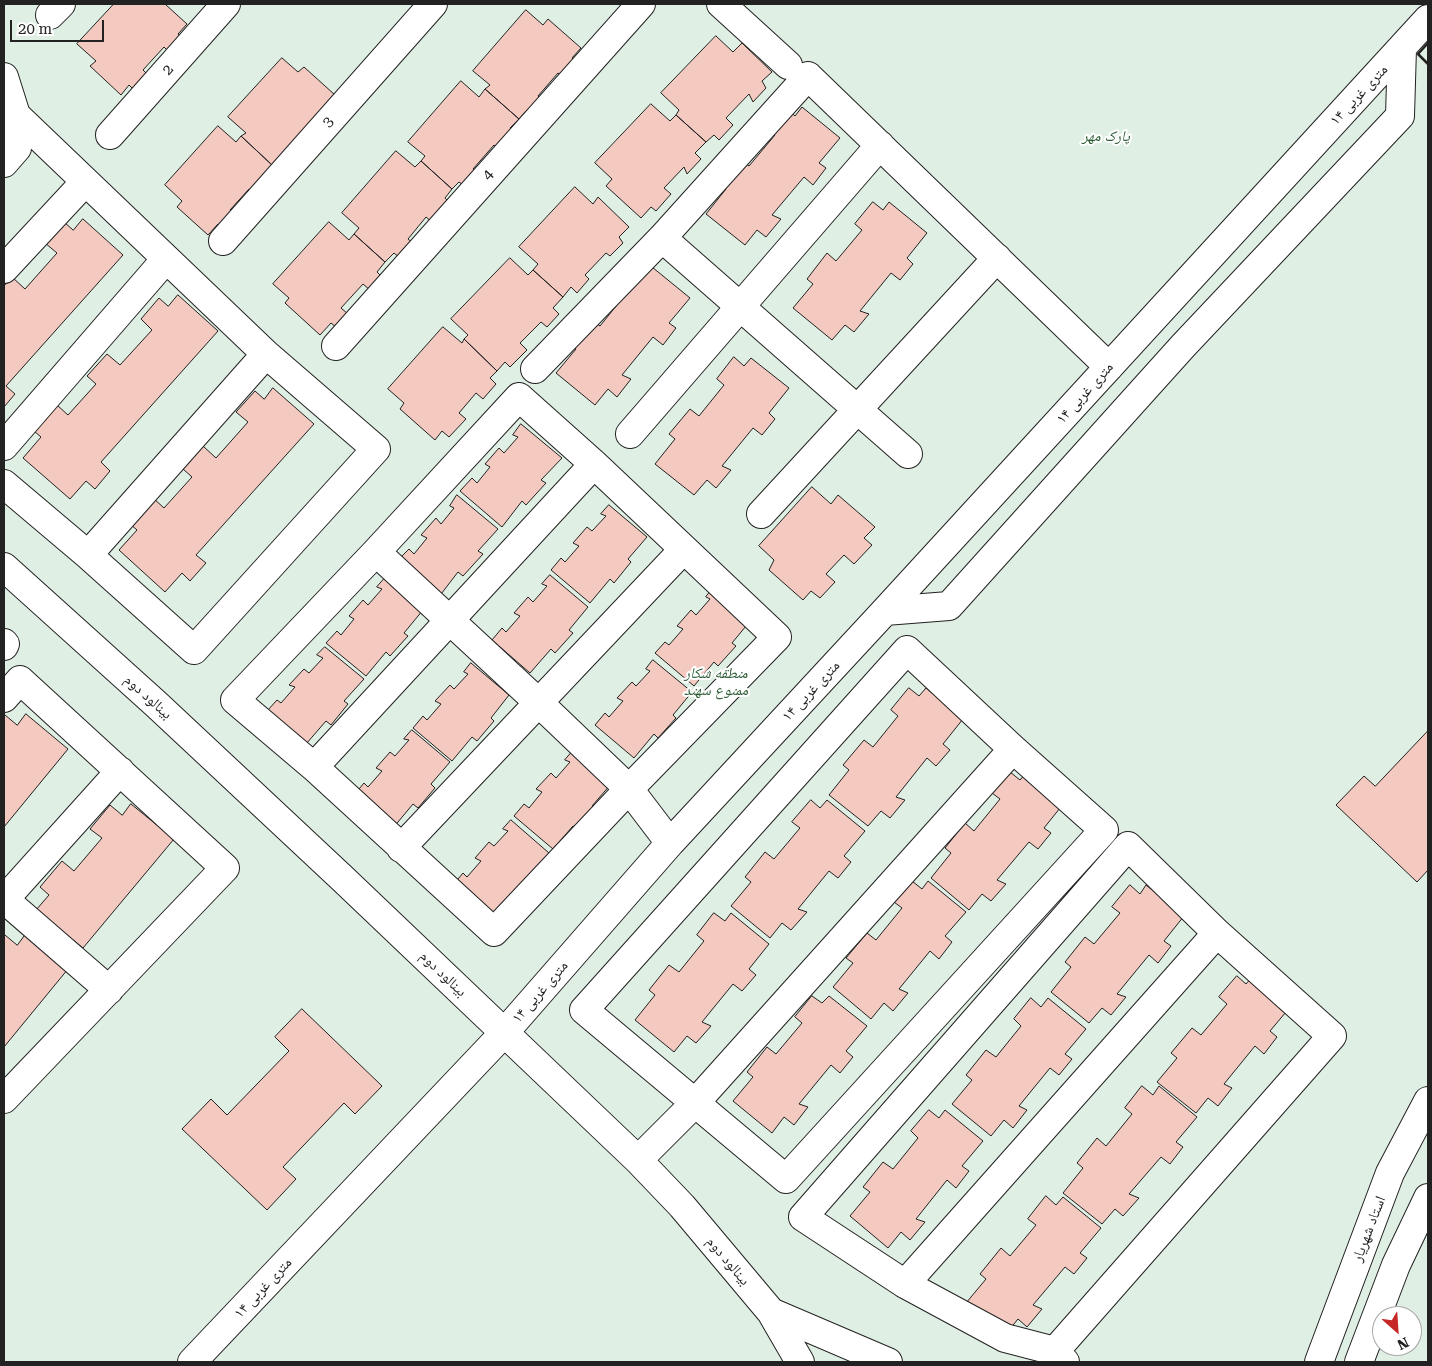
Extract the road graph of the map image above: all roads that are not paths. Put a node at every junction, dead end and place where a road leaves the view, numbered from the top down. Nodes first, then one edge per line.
1 (226, 4) edge
2 (434, 4) edge
3 (641, 4) edge
4 (721, 4) edge
5 (1428, 19) edge
6 (1402, 48) junction
7 (788, 65) dead end
8 (4, 76) edge
9 (10, 115) edge
10 (110, 135) dead end
11 (880, 145) junction
12 (4, 163) edge
13 (84, 182) junction
14 (662, 238) junction
15 (223, 241) dead end
16 (996, 258) junction
17 (166, 259) junction
18 (4, 269) edge
19 (740, 307) junction
20 (336, 346) dead end
21 (266, 354) junction
22 (1109, 367) junction
23 (535, 369) dead end
24 (858, 409) junction
25 (630, 434) dead end
26 (4, 446) edge
27 (908, 454) dead end
28 (594, 464) junction
29 (4, 484) edge
30 (761, 514) dead end
31 (684, 549) junction
32 (376, 552) junction
33 (88, 555) junction
34 (4, 567) edge
35 (885, 611) junction
36 (449, 621) junction
37 (4, 698) edge
38 (540, 703) junction
39 (1013, 748) junction
40 (314, 767) junction
41 (120, 771) junction
42 (629, 789) junction
43 (670, 843) junction
44 (401, 848) junction
45 (4, 899) edge
46 (1217, 933) junction
47 (109, 990) junction
48 (504, 1033) junction
49 (4, 1099) edge
50 (1428, 1101) edge
51 (695, 1103) junction
52 (638, 1160) junction
53 (1428, 1198) edge
54 (905, 1284) junction
55 (771, 1312) junction
56 (1060, 1357) edge
57 (192, 1362) edge
58 (800, 1362) edge
59 (888, 1362) edge
60 (1319, 1362) edge
61 (1359, 1362) edge

1 - 10 street, 2
2 - 15 street, 3
3 - 20 street, 4
4 - 7 street
5 - 6 street, ۱۴ متری غربی
6 - 22 street, ۱۴ متری غربی
6 - 35 street
8 - 9 street
9 - 12 street
9 - 13 street
11 - 14 street
11 - 16 street
11 - 19 street
13 - 17 street
13 - 18 street
14 - 19 street
14 - 23 street
16 - 22 street
16 - 24 street
17 - 21 street
17 - 26 street
19 - 24 street
19 - 25 street
21 - 33 street
21 - 33 street
22 - 35 street, ۱۴ متری غربی
24 - 27 street
24 - 30 street
28 - 31 street
28 - 32 street
28 - 36 street
29 - 33 street
31 - 38 street
31 - 42 street
32 - 36 street
32 - 40 street
34 - 48 street, بینالود دوم
35 - 43 street, ۱۴ متری غربی
36 - 38 street
36 - 40 street
37 - 41 street
38 - 42 street
38 - 44 street
39 - 51 street
39 - 51 street
39 - 51 street
40 - 44 street
41 - 45 street
41 - 47 street
42 - 43 street
42 - 44 street
43 - 48 street, ۱۴ متری غربی
45 - 47 street
46 - 54 street
46 - 54 street
46 - 56 street
47 - 49 street
48 - 52 street, بینالود دوم
48 - 57 street, ۱۴ متری غربی
50 - 60 street, استاد شهریار
51 - 52 street
52 - 55 street, بینالود دوم
53 - 61 street
54 - 56 street
55 - 58 street
55 - 59 street, بینالود دوم

